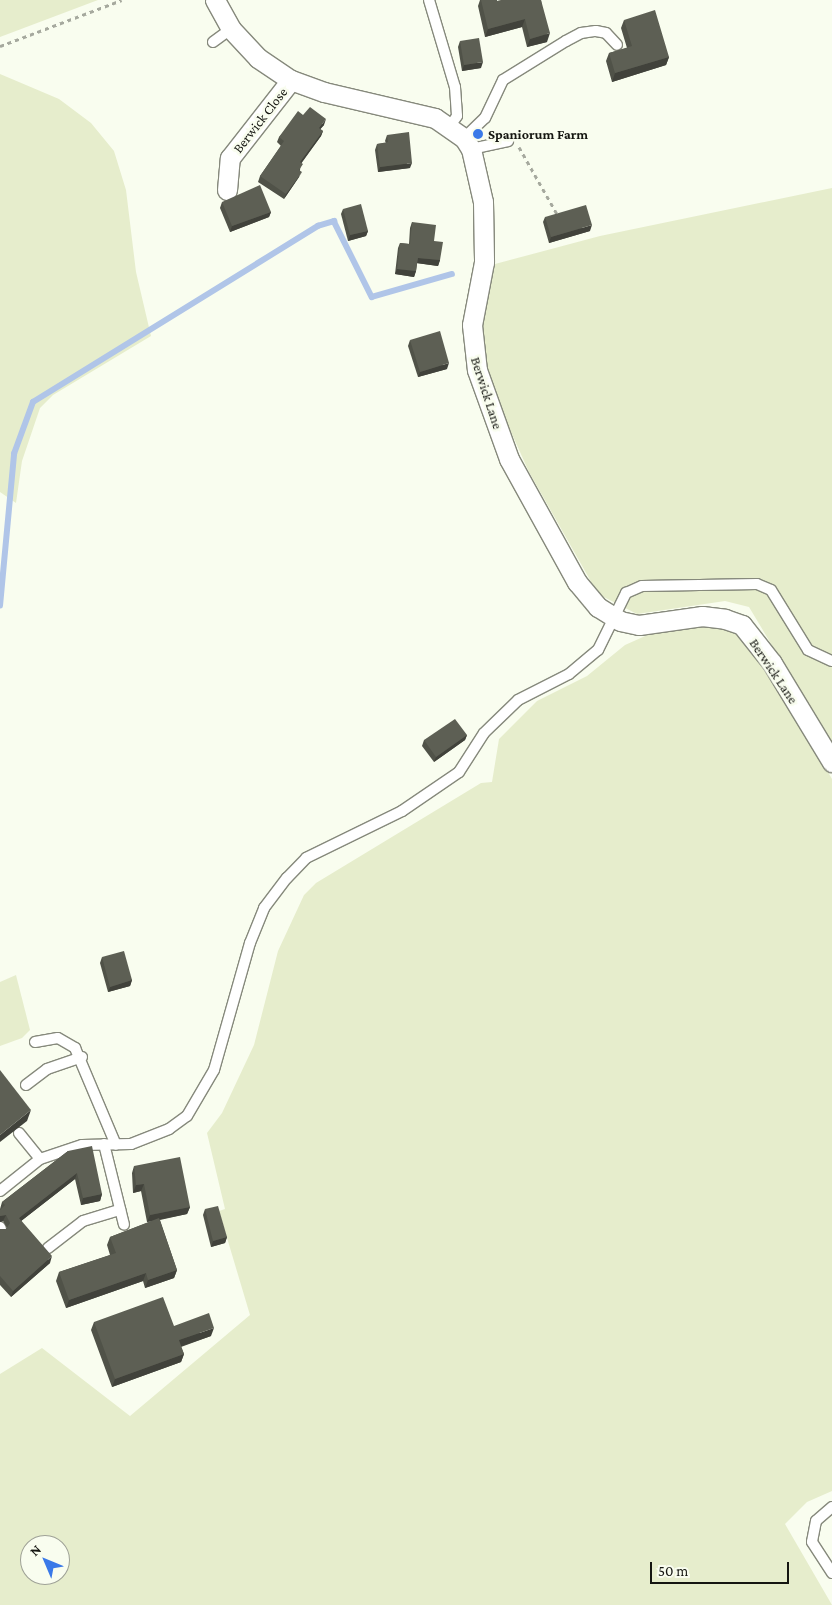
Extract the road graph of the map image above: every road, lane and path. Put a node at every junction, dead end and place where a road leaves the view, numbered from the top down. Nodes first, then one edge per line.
1 (122, 0) edge
2 (215, 0) edge
3 (430, 0) edge
4 (231, 29) junction
5 (213, 42) dead end
6 (617, 45) dead end
7 (0, 46) edge
8 (291, 80) junction
9 (462, 138) junction
10 (508, 141) joint
11 (227, 190) dead end
12 (557, 214) edge
13 (613, 617) junction
14 (832, 661) edge
15 (832, 762) edge
16 (35, 1042) dead end
17 (82, 1057) junction
18 (26, 1085) dead end
19 (19, 1133) edge
20 (104, 1144) junction
21 (116, 1145) junction
22 (40, 1159) junction
23 (0, 1191) edge
24 (120, 1210) junction
25 (124, 1225) dead end
26 (48, 1248) edge
27 (832, 1507) edge
28 (832, 1573) edge

1 - 7 path
2 - 4 street
3 - 9 lane
4 - 5 lane
4 - 8 street
6 - 9 lane
8 - 9 street
8 - 11 street, Berwick Close
9 - 10 lane
9 - 13 street, Berwick Lane
10 - 12 path
13 - 14 lane
13 - 15 street, Berwick Lane
13 - 21 lane
16 - 17 lane
17 - 18 lane
17 - 21 lane
19 - 22 lane
20 - 21 lane
20 - 22 lane
20 - 24 lane
22 - 23 lane
24 - 25 lane
24 - 26 lane
27 - 28 lane

